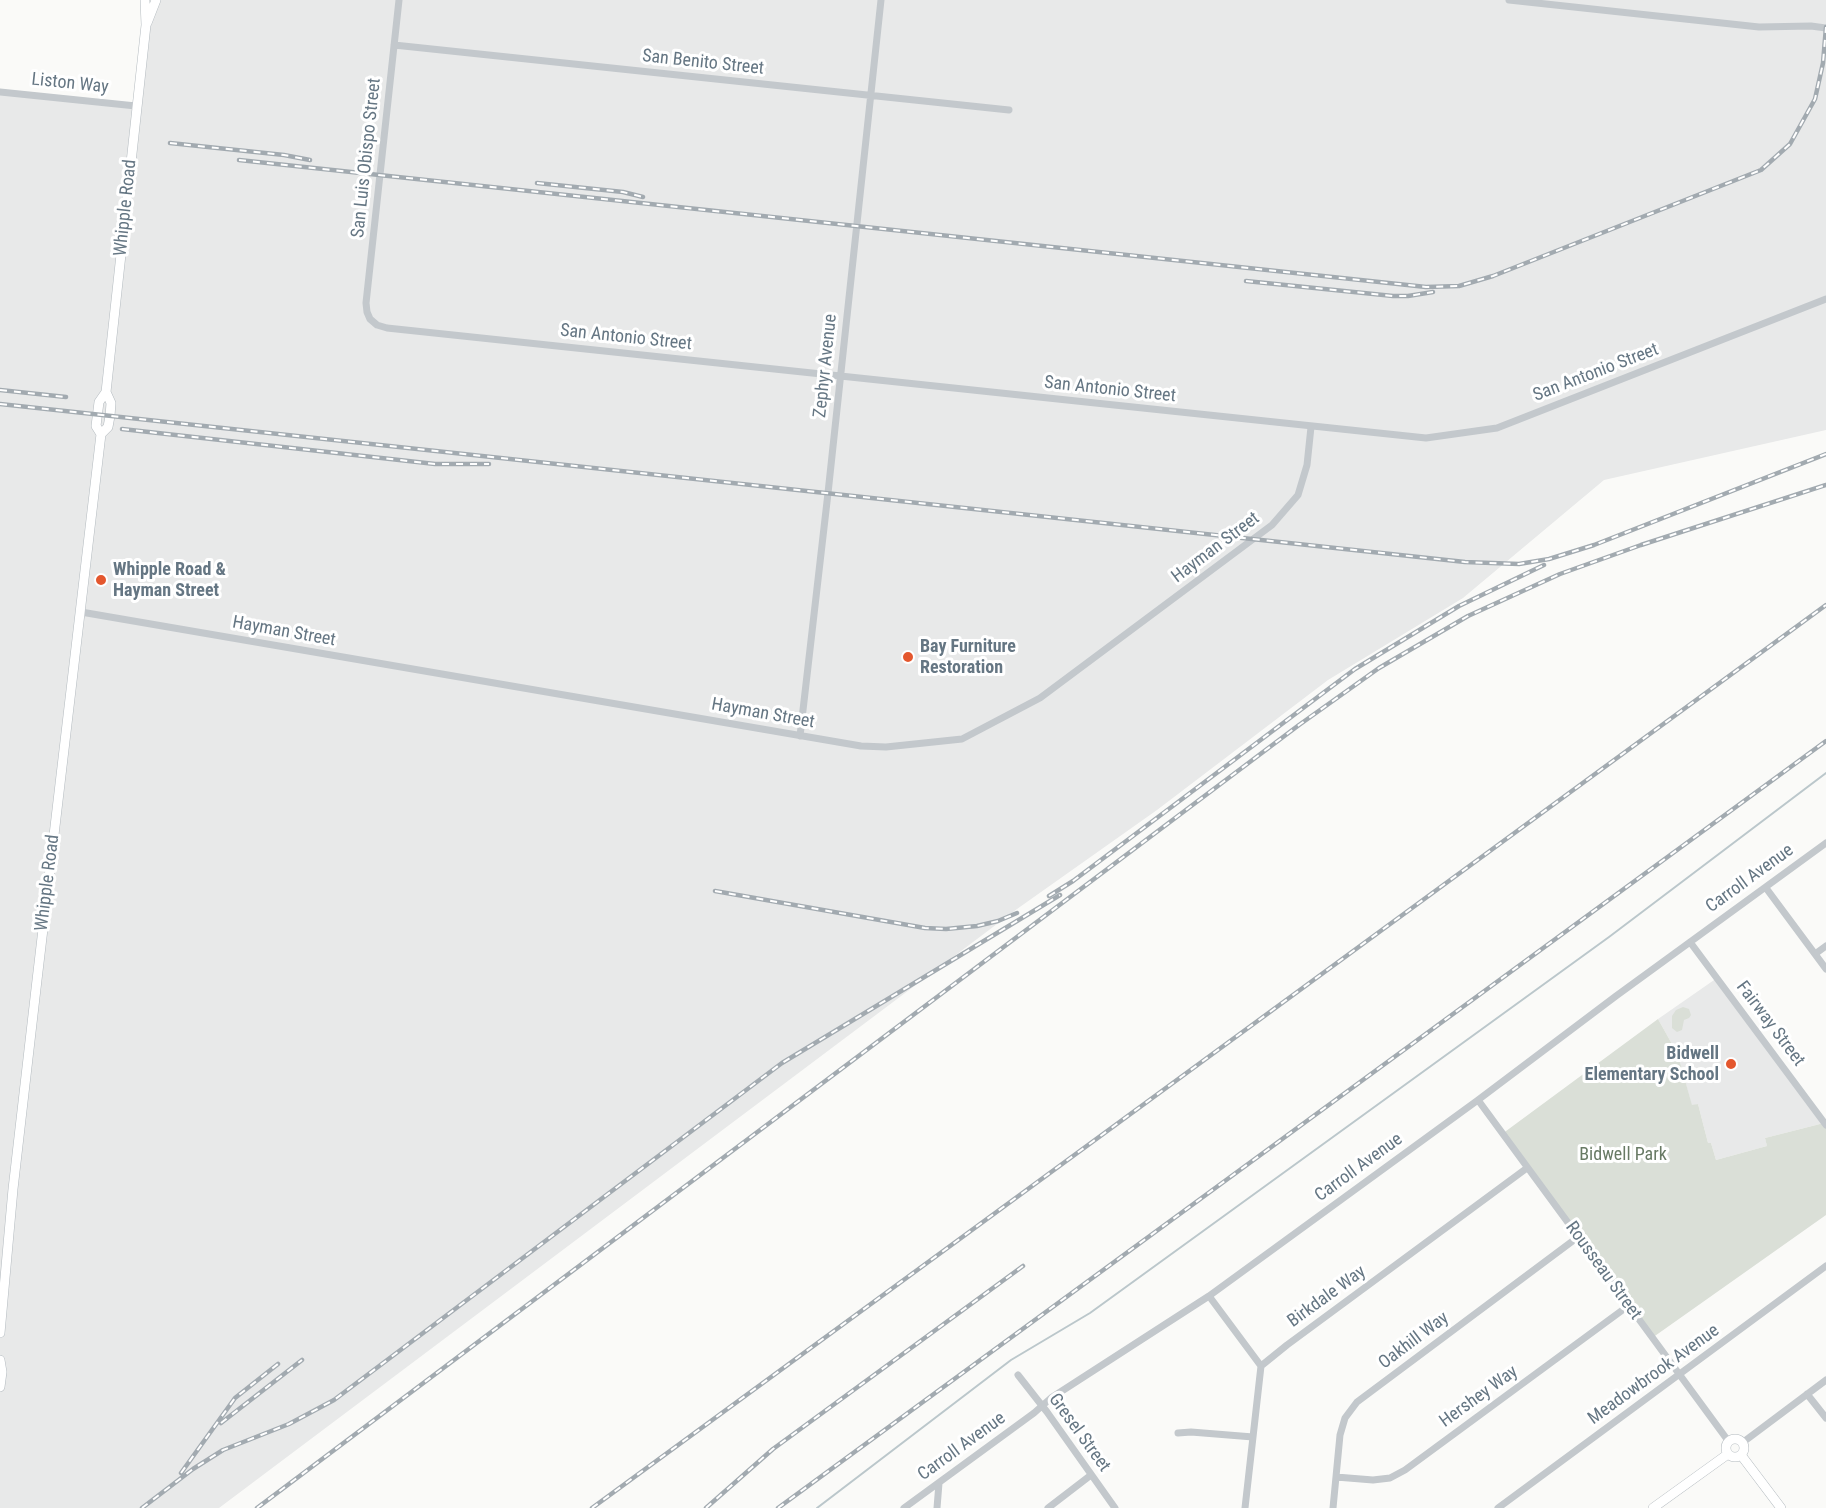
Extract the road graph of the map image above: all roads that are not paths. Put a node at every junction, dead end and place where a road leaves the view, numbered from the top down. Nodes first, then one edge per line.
1 (145, 0) edge
2 (156, 0) edge
3 (399, 0) edge
4 (880, 0) edge
5 (1509, 0) edge
6 (146, 25) junction
7 (1826, 28) edge
8 (394, 45) junction
9 (0, 92) edge
10 (870, 96) junction
11 (136, 106) junction
12 (1009, 110) dead end
13 (1826, 299) edge
14 (370, 319) joint
15 (840, 375) junction
16 (1311, 427) junction
17 (81, 612) junction
18 (800, 736) junction
19 (1826, 843) edge
20 (1766, 888) junction
21 (1690, 942) junction
22 (1826, 946) edge
23 (1815, 954) junction
24 (1826, 969) edge
25 (1478, 1101) junction
26 (1826, 1125) edge
27 (1527, 1168) junction
28 (1578, 1237) junction
29 (1826, 1266) edge
30 (1209, 1296) junction
31 (1628, 1306) junction
32 (0, 1333) edge
33 (0, 1360) edge
34 (1261, 1366) junction
35 (1018, 1376) dead end
36 (1679, 1376) junction
37 (1826, 1380) edge
38 (0, 1387) edge
39 (1807, 1394) junction
40 (1041, 1406) junction
41 (1826, 1418) edge
42 (1178, 1433) dead end
43 (1253, 1437) junction
44 (1729, 1442) junction
45 (1742, 1443) junction
46 (1728, 1454) junction
47 (1741, 1455) junction
48 (1091, 1475) junction
49 (1336, 1478) junction
50 (939, 1483) junction
51 (904, 1508) edge
52 (937, 1508) edge
53 (1048, 1508) edge
54 (1115, 1508) edge
55 (1245, 1508) edge
56 (1333, 1508) edge
57 (1498, 1508) edge
58 (1653, 1508) edge
59 (1781, 1508) edge

1 - 6 main road, Whipple Road
2 - 6 main road, Whipple Road
3 - 8 street, San Luis Obispo Street
4 - 10 street, Zephyr Avenue
5 - 7 street
6 - 11 main road, Whipple Road
8 - 10 street, San Benito Street
8 - 14 street, San Luis Obispo Street
9 - 11 street, Liston Way
10 - 12 street, San Benito Street
10 - 15 street, Zephyr Avenue
11 - 17 main road, Whipple Road
13 - 16 street, San Antonio Street
14 - 15 street, San Antonio Street
15 - 16 street, San Antonio Street
15 - 18 street, Zephyr Avenue
16 - 18 street, Hayman Street
17 - 18 street, Hayman Street
17 - 32 main road, Whipple Road
19 - 20 street, Carroll Avenue
20 - 21 street, Carroll Avenue
20 - 23 street
21 - 25 street, Carroll Avenue
21 - 26 street, Fairway Street
22 - 23 street
23 - 24 street
25 - 27 street, Rousseau Street
25 - 30 street, Carroll Avenue
27 - 28 street, Rousseau Street
27 - 34 street, Birkdale Way
28 - 31 street, Rousseau Street
28 - 49 street, Oakhill Way
29 - 36 street, Meadowbrook Avenue
30 - 34 street
30 - 40 street, Carroll Avenue
31 - 36 street, Rousseau Street
31 - 49 street, Hershey Way
33 - 38 main road
34 - 43 street
35 - 40 street, Gresel Street
36 - 44 street, Rousseau Street
36 - 57 street, Meadowbrook Avenue
37 - 39 street
39 - 41 street
39 - 45 street
40 - 48 street, Gresel Street
40 - 50 street, Carroll Avenue
42 - 43 street
43 - 55 street
44 - 45 main road
44 - 46 main road
45 - 47 main road
46 - 47 main road
46 - 58 main road
47 - 59 main road
48 - 53 street
48 - 54 street, Gresel Street
49 - 56 street, Oakhill Way
50 - 51 street, Carroll Avenue
50 - 52 street

